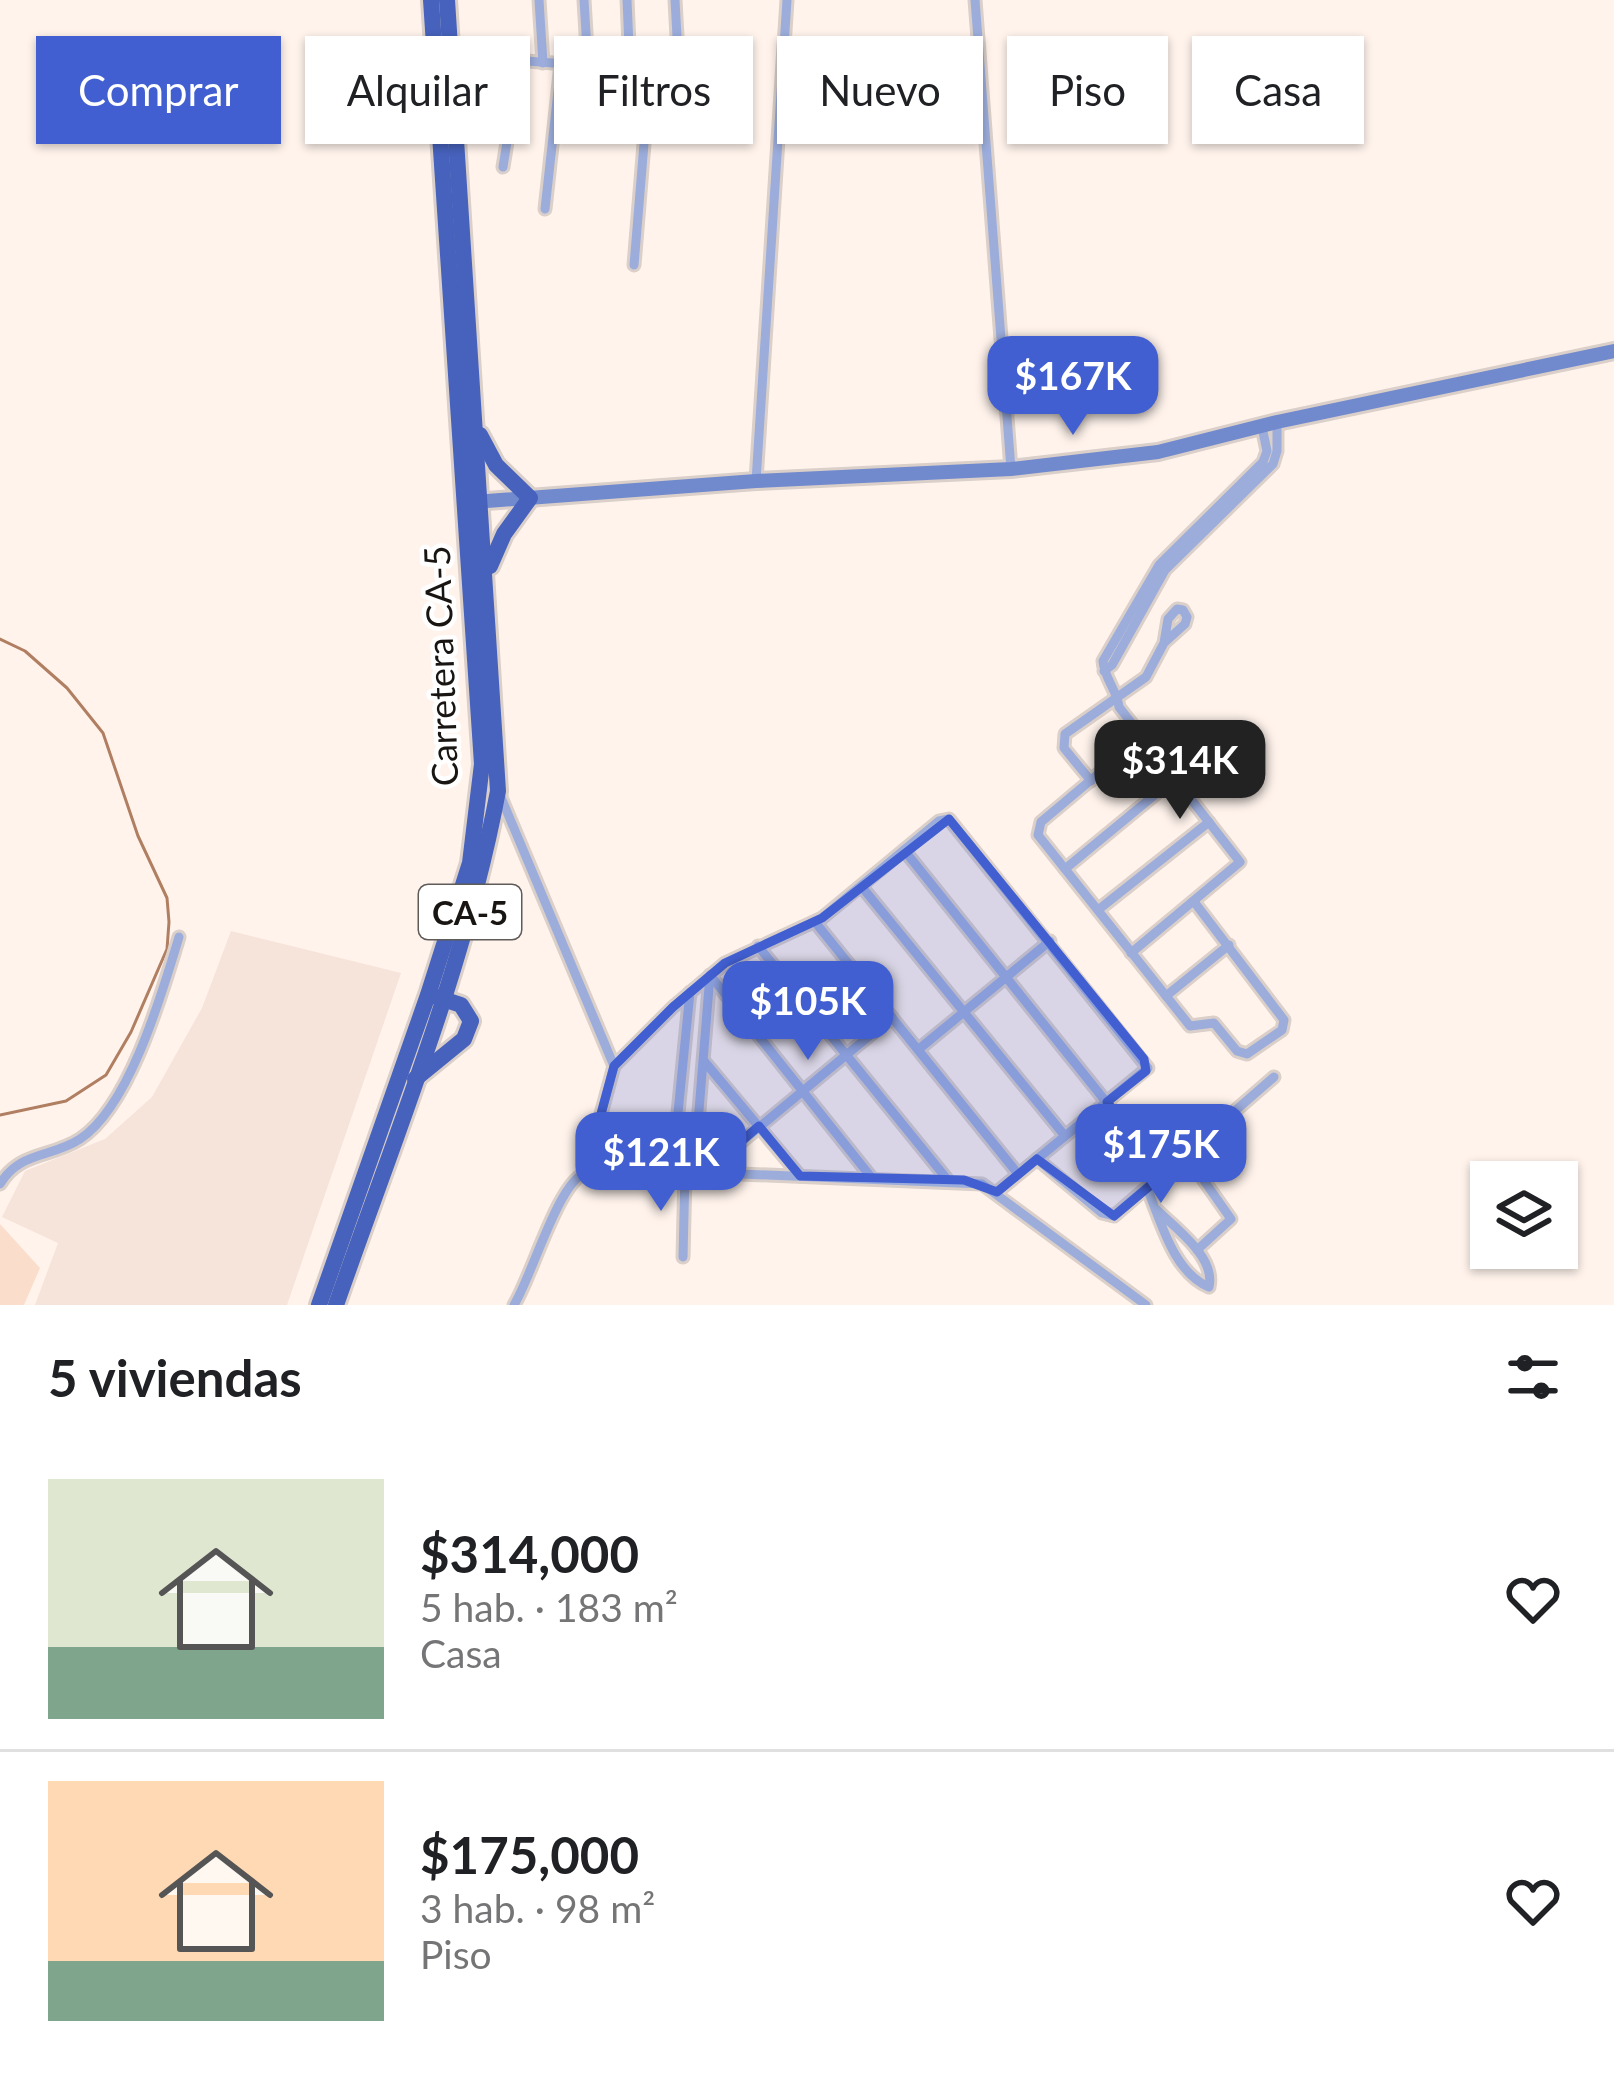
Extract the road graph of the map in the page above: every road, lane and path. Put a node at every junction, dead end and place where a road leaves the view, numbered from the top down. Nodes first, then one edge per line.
1 (431, 0) edge
2 (447, 0) edge
3 (539, 0) edge
4 (584, 0) edge
5 (627, 0) edge
6 (675, 0) edge
7 (787, 0) edge
8 (974, 0) edge
9 (449, 36) edge
10 (586, 36) edge
11 (629, 36) edge
12 (677, 36) edge
13 (530, 62) edge
14 (543, 63) junction
15 (554, 64) edge
16 (554, 127) edge
17 (456, 144) edge
18 (507, 144) edge
19 (644, 144) edge
20 (503, 166) dead end
21 (545, 208) dead end
22 (634, 265) dead end
23 (1614, 351) edge
24 (1269, 424) junction
25 (476, 428) junction
26 (1011, 469) junction
27 (756, 481) junction
28 (530, 498) junction
29 (474, 502) junction
30 (487, 578) junction
31 (1164, 643) dead end
32 (1118, 694) junction
33 (1142, 737) junction
34 (1174, 779) junction
35 (1091, 782) junction
36 (498, 790) junction
37 (1209, 822) junction
38 (904, 850) junction
39 (1065, 869) junction
40 (862, 887) junction
41 (1195, 903) junction
42 (1098, 910) junction
43 (815, 922) junction
44 (179, 937) dead end
45 (1050, 941) junction
46 (1229, 945) junction
47 (758, 946) junction
48 (1132, 953) junction
49 (710, 975) junction
50 (1006, 977) junction
51 (690, 992) junction
52 (436, 996) junction
53 (1166, 996) junction
54 (964, 1011) junction
55 (892, 1017) junction
56 (919, 1049) junction
57 (845, 1053) junction
58 (704, 1061) junction
59 (614, 1066) junction
60 (1274, 1077) dead end
61 (415, 1080) junction
62 (801, 1091) junction
63 (1107, 1102) junction
64 (759, 1126) junction
65 (1065, 1136) junction
66 (1186, 1155) junction
67 (1036, 1159) junction
68 (585, 1173) junction
69 (672, 1173) junction
70 (694, 1173) junction
71 (1018, 1174) junction
72 (1164, 1174) junction
73 (800, 1176) junction
74 (872, 1178) junction
75 (947, 1180) junction
76 (0, 1184) edge
77 (1147, 1188) junction
78 (997, 1192) junction
79 (1156, 1209) junction
80 (1197, 1250) junction
81 (682, 1257) dead end
82 (319, 1305) edge
83 (336, 1305) edge
84 (514, 1305) edge
85 (1146, 1305) edge

1 - 29 highway, Carretera CA-5 / CA-5
2 - 9 highway, Carretera CA-5 / CA-5
3 - 14 street
4 - 10 street
5 - 11 street
6 - 12 street
7 - 27 street
8 - 26 street
13 - 14 street
14 - 15 street
16 - 21 street
17 - 25 highway, Carretera CA-5 / CA-5
18 - 20 street
19 - 22 street
23 - 24 main road
24 - 26 main road
24 - 32 street
25 - 28 highway
25 - 29 highway, Carretera CA-5 / CA-5
26 - 27 main road
27 - 28 main road
28 - 29 main road
28 - 30 highway
29 - 30 highway, Carretera CA-5 / CA-5
29 - 52 highway, Carretera CA-5 / CA-5
30 - 36 highway, Carretera CA-5 / CA-5
31 - 32 street
32 - 33 street
32 - 35 street
33 - 34 street
33 - 35 street
34 - 37 street
34 - 39 street
35 - 39 street
36 - 52 highway, Carretera CA-5 / CA-5
36 - 59 street
37 - 41 street
37 - 42 street
38 - 40 street
38 - 45 street
38 - 50 street
39 - 42 street
40 - 43 street
40 - 54 street
41 - 46 street
41 - 48 street
42 - 48 street
43 - 47 street
43 - 55 street
44 - 76 street
45 - 50 street
45 - 63 street
46 - 53 street
46 - 53 street
47 - 49 street
47 - 57 street
48 - 53 street
49 - 51 street
49 - 58 street
49 - 62 street
50 - 54 street
50 - 63 street
51 - 59 street
51 - 69 street
52 - 61 highway, Carretera CA-5 / CA-5
52 - 61 highway
52 - 82 highway, Carretera CA-5 / CA-5
54 - 56 street
54 - 65 street
55 - 56 street
55 - 57 street
56 - 71 street
57 - 62 street
57 - 75 street
58 - 64 street
58 - 70 street
59 - 68 street
60 - 66 street
61 - 83 highway, Carretera CA-5 / CA-5
62 - 64 street
62 - 74 street
63 - 65 street
63 - 72 street
64 - 70 street
64 - 73 street
65 - 67 street
66 - 72 street
66 - 80 street
67 - 71 street
67 - 77 street
68 - 69 street
68 - 84 street
69 - 70 street
70 - 73 street
70 - 81 street
71 - 78 street
72 - 77 street
73 - 74 street
74 - 75 street
75 - 78 street
77 - 79 street
78 - 85 street
79 - 80 street
79 - 80 street

